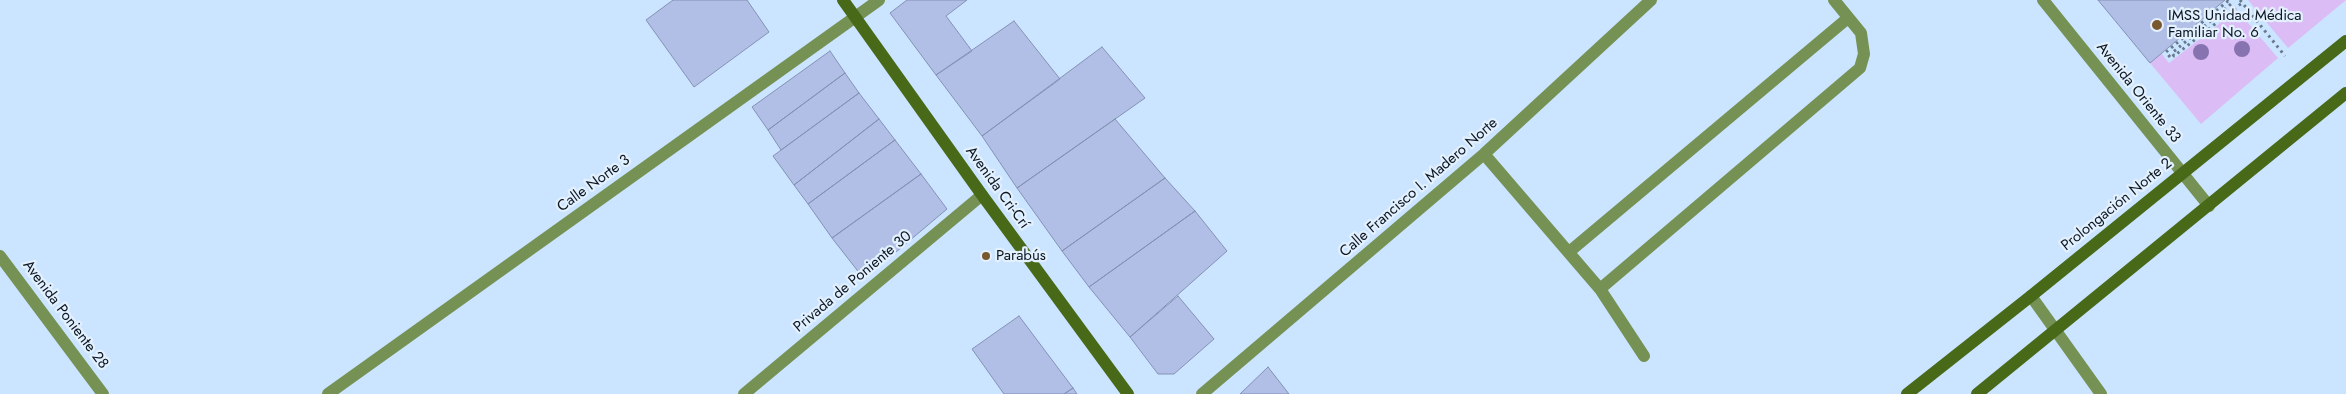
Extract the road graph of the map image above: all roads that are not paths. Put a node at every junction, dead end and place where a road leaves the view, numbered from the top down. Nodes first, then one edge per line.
1 (843, 0) edge
2 (879, 0) edge
3 (1651, 0) edge
4 (1834, 0) edge
5 (2043, 0) edge
6 (855, 17) junction
7 (1848, 18) junction
8 (2346, 41) edge
9 (2346, 93) edge
10 (1484, 154) junction
11 (2182, 173) junction
12 (982, 195) junction
13 (2209, 206) junction
14 (1569, 252) junction
15 (0, 256) edge
16 (1600, 289) junction
17 (2031, 296) junction
18 (2056, 329) junction
19 (1644, 356) dead end
20 (103, 394) edge
21 (328, 394) edge
22 (744, 394) edge
23 (1128, 394) edge
24 (1202, 394) edge
25 (1907, 394) edge
26 (1977, 394) edge
27 (2101, 394) edge

1 - 6 main road, Avenida Cri-Crí
2 - 6 street, Calle Norte 3
3 - 10 street, Calle Francisco I. Madero Norte
4 - 7 street
5 - 11 street, Avenida Oriente 33
6 - 12 main road, Avenida Cri-Crí
6 - 21 street, Calle Norte 3
7 - 14 street
7 - 16 street
8 - 11 main road, Prolongación Norte 2
9 - 13 main road
10 - 14 street
10 - 24 street, Calle Francisco I. Madero Norte
11 - 13 street, Avenida Oriente 33
11 - 17 main road, Prolongación Norte 2
12 - 22 street, Privada de Poniente 30
12 - 23 main road, Avenida Cri-Crí
13 - 18 main road
14 - 16 street
15 - 20 street, Avenida Poniente 28
16 - 19 street
17 - 18 street
17 - 25 main road, Prolongación Norte 2
18 - 26 main road
18 - 27 street

